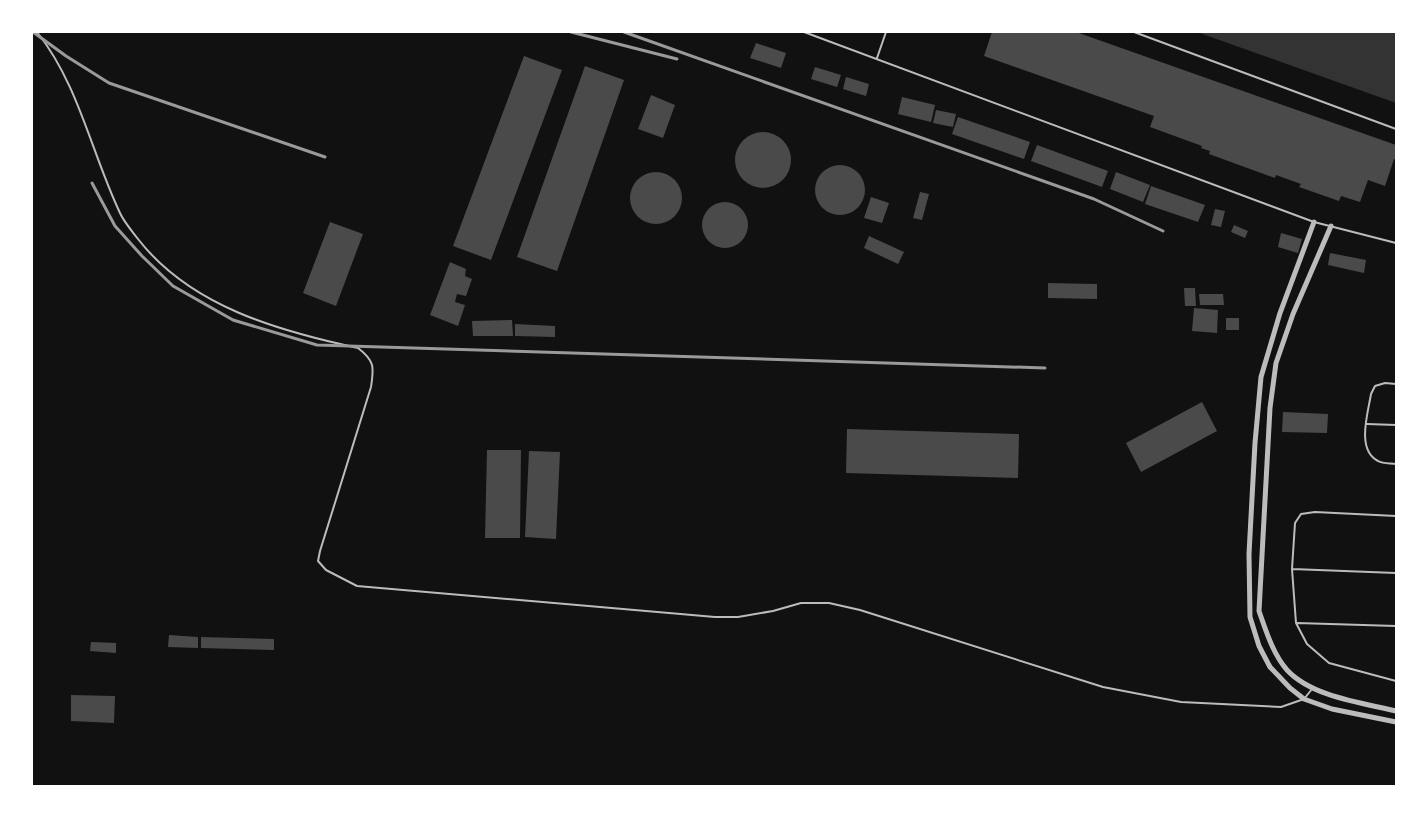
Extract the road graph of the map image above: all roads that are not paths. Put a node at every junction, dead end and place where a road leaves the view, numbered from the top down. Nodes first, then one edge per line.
1 (37, 32) edge
2 (804, 32) edge
3 (886, 32) edge
4 (1134, 32) edge
5 (877, 58) junction
6 (1396, 129) edge
7 (1314, 222) junction
8 (1331, 226) junction
9 (1396, 243) edge
10 (1396, 384) edge
11 (1367, 424) junction
12 (1396, 425) edge
13 (1396, 464) edge
14 (1396, 516) edge
15 (1292, 569) junction
16 (1396, 573) edge
17 (1296, 623) junction
18 (1396, 626) edge
19 (1396, 681) edge
20 (1312, 689) junction
21 (1304, 699) junction
22 (1396, 711) edge
23 (1396, 722) edge

1 - 21 lane
2 - 5 lane
3 - 5 lane
4 - 6 lane
5 - 7 lane
7 - 8 lane
7 - 21 street
8 - 9 lane
8 - 20 street
10 - 11 lane
11 - 12 lane
11 - 13 lane
14 - 15 lane
15 - 16 lane
15 - 17 lane
17 - 18 lane
17 - 19 lane
20 - 21 lane
20 - 22 street
21 - 23 street

